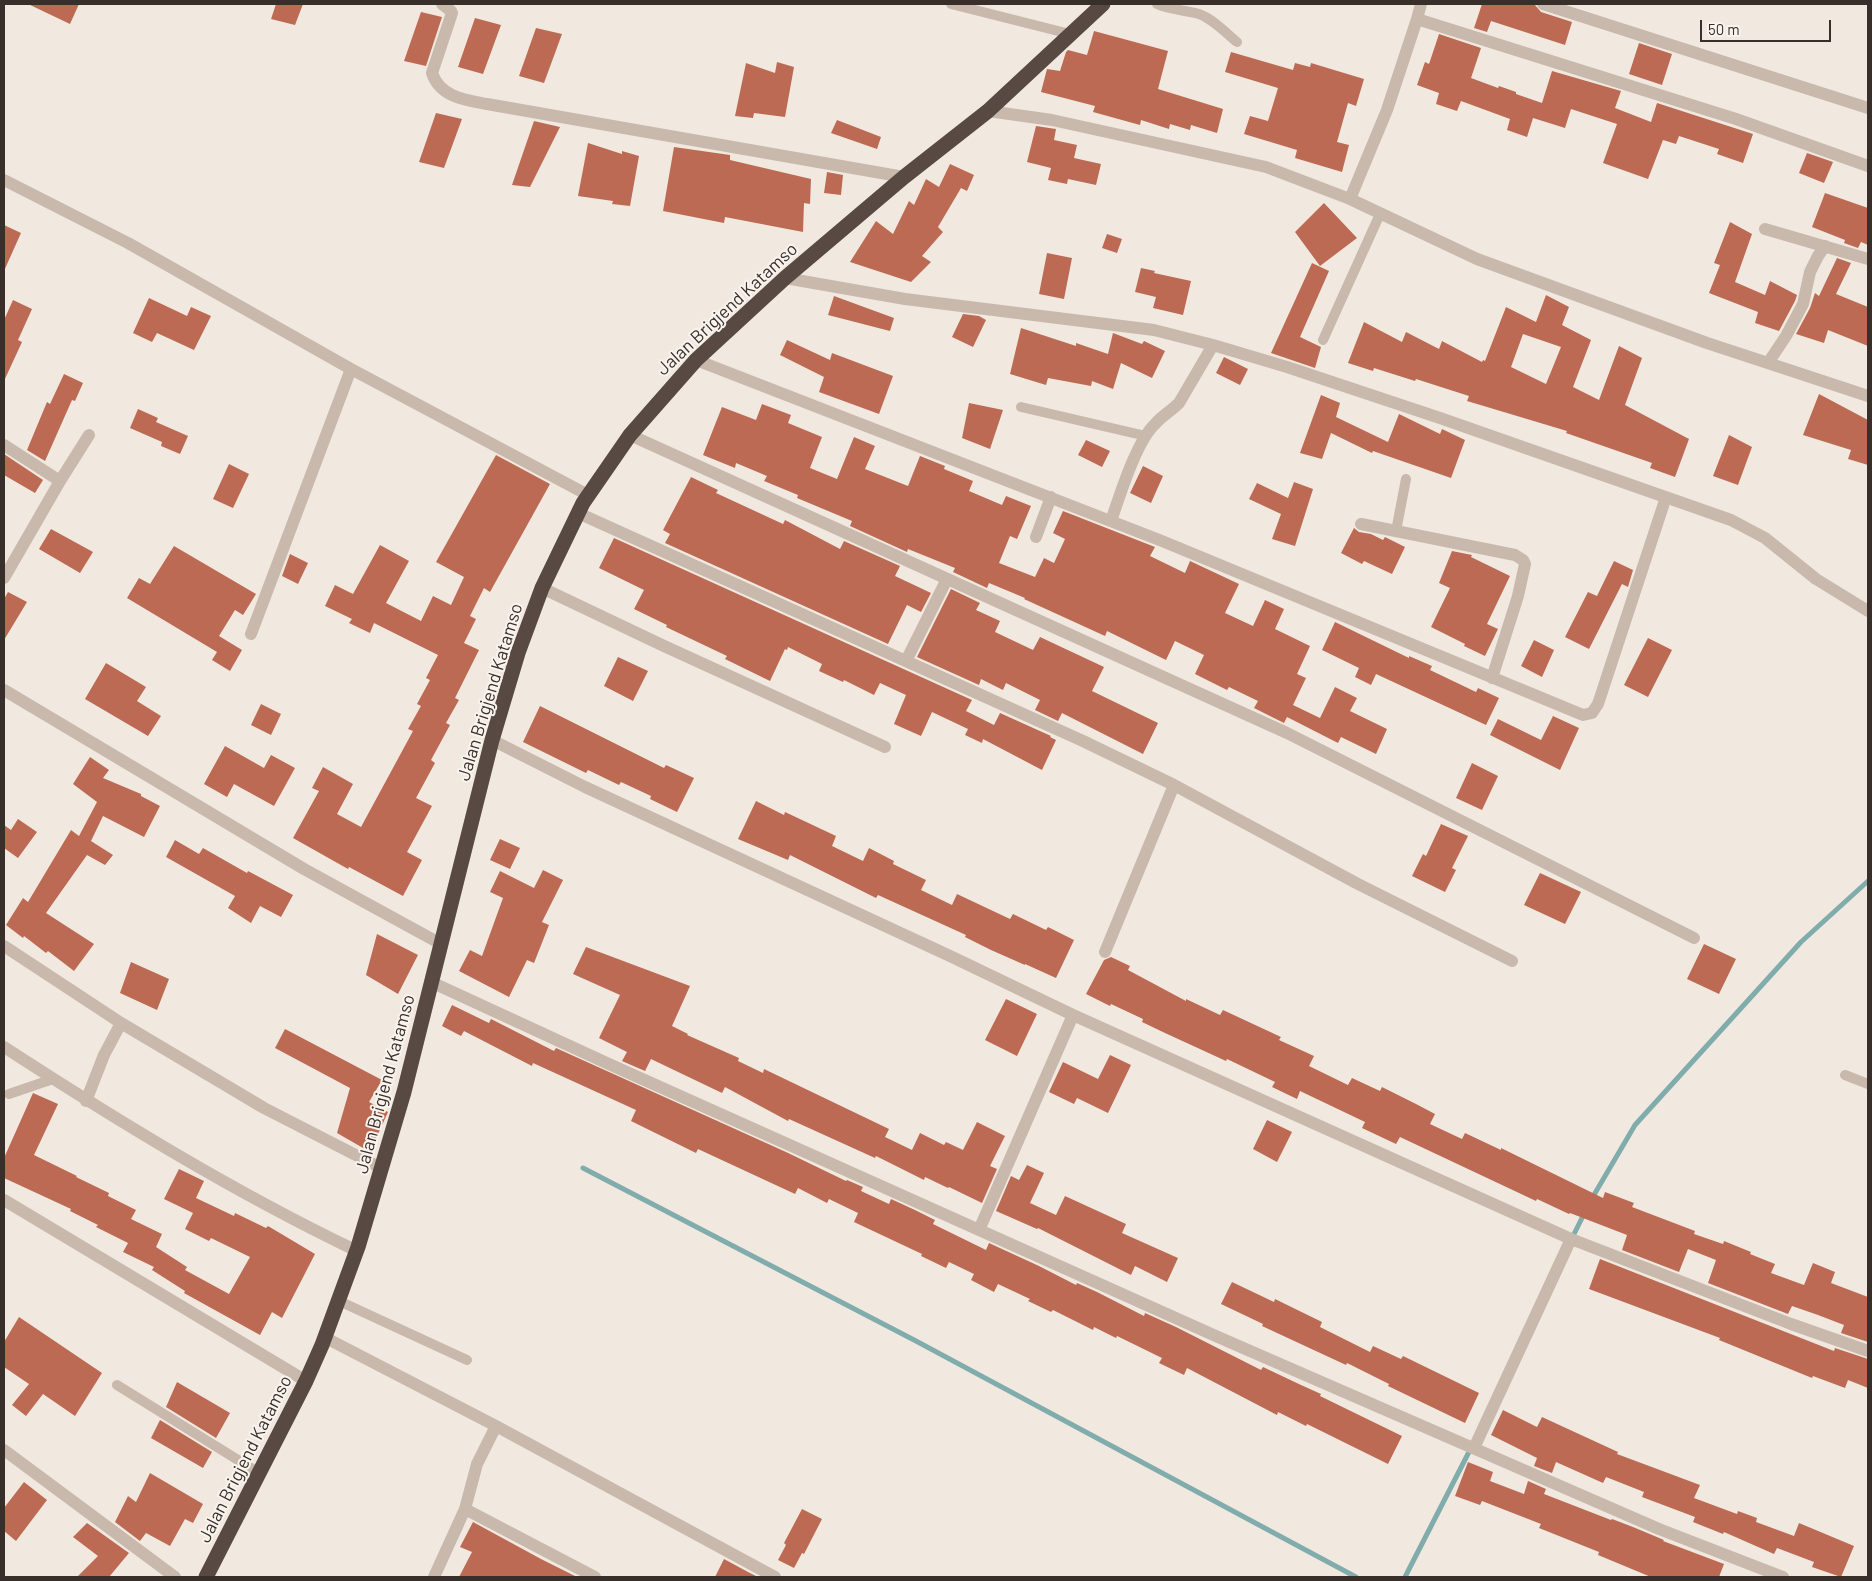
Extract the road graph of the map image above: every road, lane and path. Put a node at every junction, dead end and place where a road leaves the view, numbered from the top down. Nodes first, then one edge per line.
1 (442, 4) edge
2 (951, 4) edge
3 (1103, 4) edge
4 (1156, 4) edge
5 (1421, 4) edge
6 (1543, 4) edge
7 (1417, 19) junction
8 (1070, 34) junction
9 (1237, 42) dead end
10 (1868, 108) edge
11 (988, 111) junction
12 (1868, 166) edge
13 (904, 177) junction
14 (4, 180) edge
15 (1350, 199) junction
16 (1380, 214) junction
17 (1765, 229) dead end
18 (1826, 246) junction
19 (1868, 259) edge
20 (785, 278) junction
21 (1322, 340) dead end
22 (1214, 345) junction
23 (696, 360) junction
24 (1768, 363) junction
25 (351, 369) junction
26 (1868, 396) edge
27 (1021, 407) dead end
28 (89, 434) dead end
29 (630, 435) junction
30 (1146, 436) junction
31 (4, 445) edge
32 (1406, 479) dead end
33 (60, 481) junction
34 (588, 495) junction
35 (1051, 497) junction
36 (1666, 497) junction
37 (578, 513) junction
38 (1110, 521) junction
39 (1361, 524) dead end
40 (1396, 531) junction
41 (1036, 537) dead end
42 (4, 578) edge
43 (947, 579) junction
44 (542, 588) junction
45 (1868, 611) edge
46 (251, 634) dead end
47 (906, 661) junction
48 (1492, 678) junction
49 (4, 690) edge
50 (492, 740) junction
51 (885, 748) dead end
52 (1174, 786) junction
53 (1694, 938) dead end
54 (441, 944) junction
55 (4, 946) edge
56 (1105, 952) dead end
57 (1512, 961) dead end
58 (432, 982) junction
59 (1073, 1015) junction
60 (121, 1023) junction
61 (4, 1047) edge
62 (1845, 1075) dead end
63 (53, 1079) junction
64 (1868, 1084) edge
65 (9, 1094) dead end
66 (86, 1101) junction
67 (381, 1168) junction
68 (4, 1200) edge
69 (980, 1230) junction
70 (1571, 1239) junction
71 (357, 1252) junction
72 (338, 1301) junction
73 (324, 1337) junction
74 (1868, 1351) edge
75 (467, 1360) dead end
76 (306, 1381) junction
77 (117, 1385) dead end
78 (496, 1426) junction
79 (1474, 1448) junction
80 (4, 1450) edge
81 (259, 1473) junction
82 (465, 1509) junction
83 (175, 1577) edge
84 (206, 1577) edge
85 (434, 1577) edge
86 (595, 1577) edge
87 (775, 1577) edge
88 (1783, 1577) edge

1 - 13 street
2 - 8 lane
3 - 8 highway, Jalan Brigjend Katamso
4 - 9 lane
5 - 7 street
6 - 10 street
7 - 12 street
7 - 15 street
8 - 11 highway, Jalan Brigjend Katamso
11 - 13 highway, Jalan Brigjend Katamso
11 - 15 street
13 - 20 highway, Jalan Brigjend Katamso
14 - 25 street
15 - 16 street
16 - 21 lane
16 - 24 street
17 - 18 street
18 - 19 street
18 - 24 street
20 - 22 street
20 - 23 highway, Jalan Brigjend Katamso
22 - 30 street
22 - 36 street
23 - 29 highway, Jalan Brigjend Katamso
23 - 35 street
24 - 26 street
25 - 34 street
25 - 46 street
27 - 30 lane
28 - 33 street
29 - 34 highway, Jalan Brigjend Katamso
29 - 43 street
30 - 38 street
31 - 33 street
32 - 40 lane
33 - 42 street
34 - 37 highway, Jalan Brigjend Katamso
35 - 38 street
35 - 41 street
36 - 45 street
36 - 48 street
37 - 44 highway, Jalan Brigjend Katamso
37 - 47 street
38 - 48 street
39 - 40 street
40 - 48 street
43 - 47 street
43 - 53 street
44 - 50 highway, Jalan Brigjend Katamso
44 - 51 street
47 - 52 street
49 - 54 street
50 - 54 highway, Jalan Brigjend Katamso
50 - 59 street
52 - 56 street
52 - 57 street
54 - 58 highway, Jalan Brigjend Katamso
55 - 60 street
58 - 67 highway, Jalan Brigjend Katamso
58 - 69 street
59 - 69 street
59 - 70 street
60 - 66 street
60 - 67 street
61 - 63 street
62 - 64 lane
63 - 65 lane
63 - 66 street
66 - 71 street
67 - 71 highway, Jalan Brigjend Katamso
68 - 76 street
69 - 79 street
70 - 74 street
70 - 79 street
71 - 72 highway, Jalan Brigjend Katamso
72 - 73 highway, Jalan Brigjend Katamso
72 - 75 lane
73 - 76 highway, Jalan Brigjend Katamso
73 - 78 street
76 - 81 highway, Jalan Brigjend Katamso
77 - 81 lane
78 - 82 street
78 - 87 street
79 - 88 street
80 - 83 street
81 - 84 highway, Jalan Brigjend Katamso
82 - 85 street
82 - 86 street

